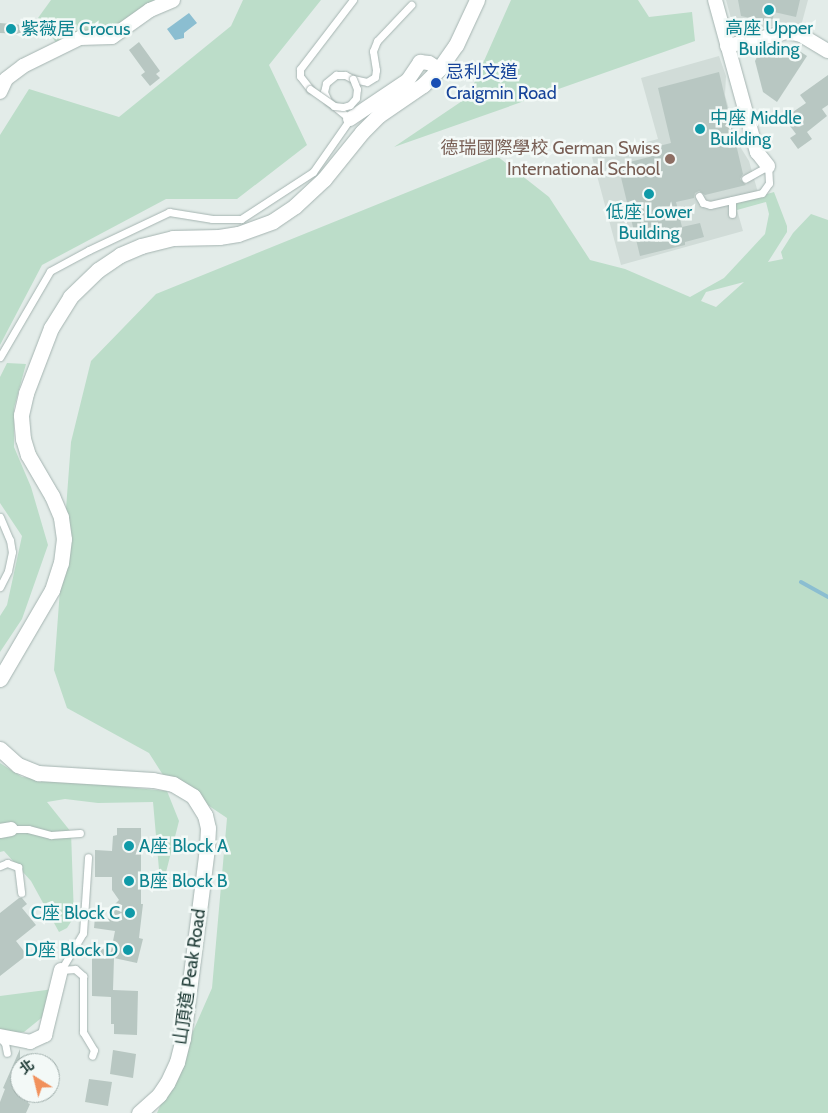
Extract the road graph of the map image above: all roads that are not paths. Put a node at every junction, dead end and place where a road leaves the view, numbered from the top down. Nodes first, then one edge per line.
1 (173, 0) edge
2 (353, 0) edge
3 (478, 0) edge
4 (715, 0) edge
5 (411, 5) dead end
6 (727, 46) junction
7 (828, 51) edge
8 (440, 69) junction
9 (353, 79) junction
10 (0, 92) edge
11 (350, 119) junction
12 (768, 166) junction
13 (745, 179) dead end
14 (699, 196) dead end
15 (732, 200) junction
16 (732, 214) dead end
17 (0, 357) edge
18 (0, 517) edge
19 (0, 587) edge
20 (0, 679) edge
21 (0, 749) edge
22 (4, 829) edge
23 (80, 833) dead end
24 (88, 857) dead end
25 (0, 866) edge
26 (20, 893) dead end
27 (61, 970) junction
28 (0, 1037) edge
29 (7, 1053) dead end
30 (92, 1056) dead end
31 (139, 1113) edge

1 - 10 street
2 - 9 lane, bridge
3 - 8 main road
4 - 6 street
5 - 9 lane
6 - 7 street
6 - 12 street
8 - 11 street
8 - 20 main road
9 - 11 lane
11 - 17 lane
12 - 13 lane
12 - 15 lane
14 - 15 lane
15 - 16 lane
18 - 19 lane
21 - 31 main road, 山頂道 Peak Road
22 - 23 lane
24 - 27 lane
25 - 26 lane
27 - 28 street
27 - 30 lane
28 - 29 lane

